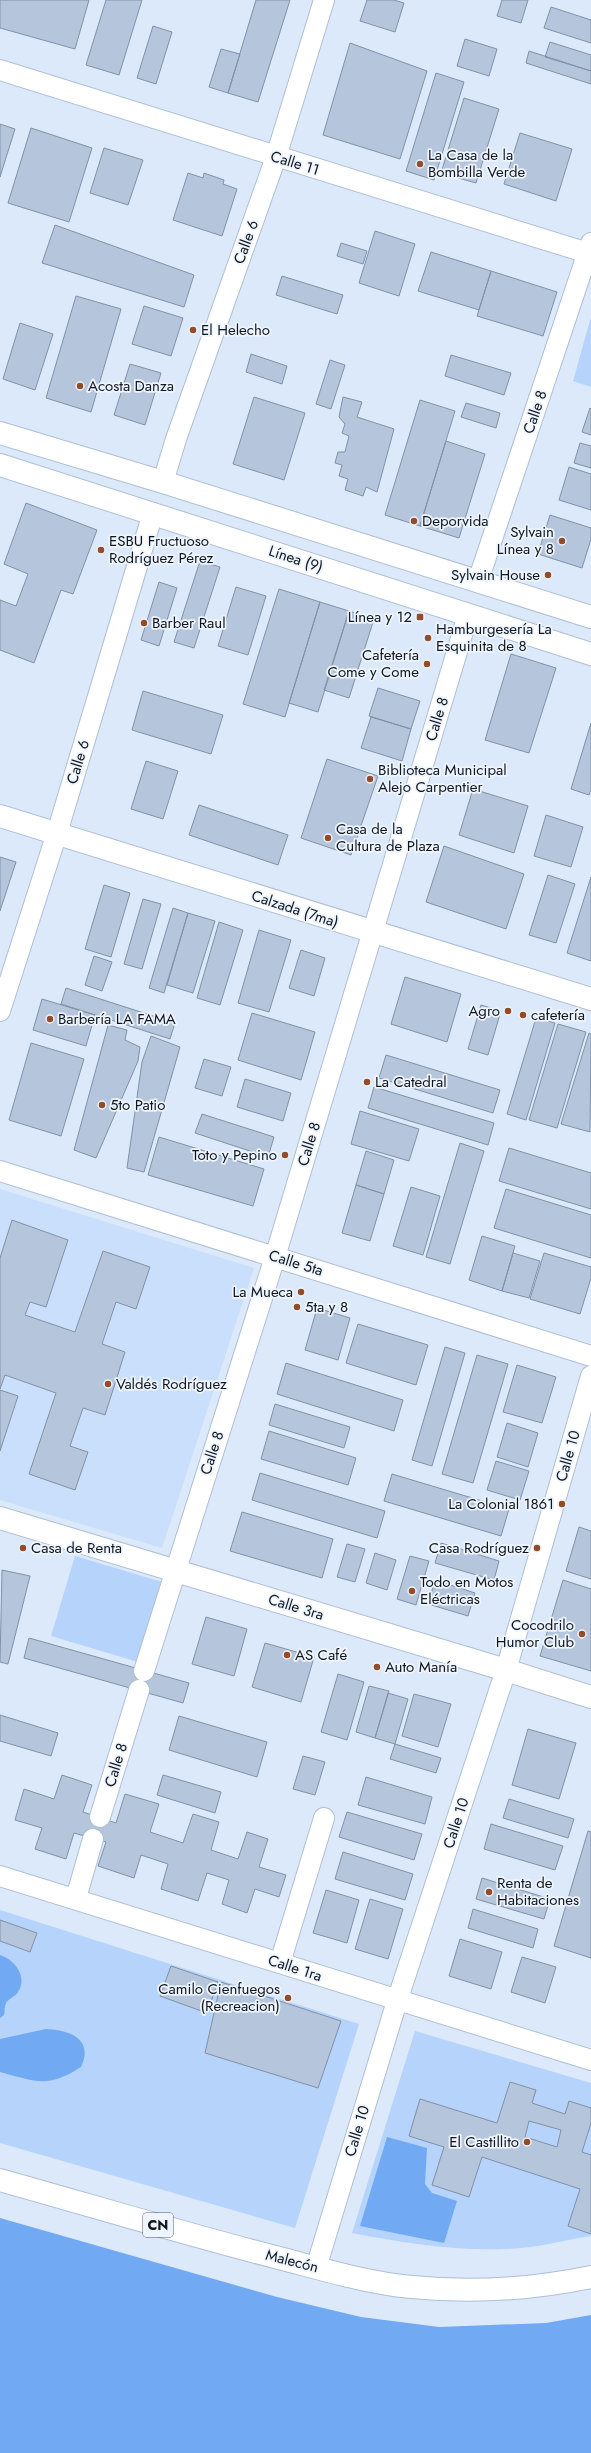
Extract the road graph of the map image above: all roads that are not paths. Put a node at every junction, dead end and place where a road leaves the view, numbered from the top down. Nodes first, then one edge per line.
1 (324, 0) edge
2 (0, 70) edge
3 (276, 157) junction
4 (590, 250) edge
5 (0, 433) edge
6 (0, 464) edge
7 (163, 482) junction
8 (153, 513) junction
9 (478, 581) junction
10 (468, 616) junction
11 (591, 617) edge
12 (591, 654) edge
13 (0, 816) edge
14 (57, 833) junction
15 (373, 933) junction
16 (591, 999) edge
17 (0, 1010) edge
18 (0, 1171) edge
19 (275, 1257) junction
20 (591, 1356) edge
21 (591, 1376) edge
22 (0, 1518) edge
23 (175, 1571) junction
24 (506, 1670) junction
25 (144, 1671) dead end
26 (139, 1690) dead end
27 (591, 1697) edge
28 (100, 1817) dead end
29 (324, 1818) dead end
30 (94, 1839) dead end
31 (0, 1876) edge
32 (76, 1898) junction
33 (280, 1963) junction
34 (397, 2000) junction
35 (591, 2060) edge
36 (0, 2180) edge
37 (316, 2268) junction
38 (591, 2277) edge

1 - 3 street, Calle 6
2 - 3 street, Calle 11
3 - 4 street, Calle 11
3 - 7 street, Calle 6
4 - 9 street, Calle 8
5 - 7 main road
6 - 8 main road, Línea (9)
7 - 9 main road
8 - 10 main road, Línea (9)
8 - 14 street, Calle 6
9 - 11 main road
10 - 12 main road, Línea (9)
10 - 15 street, Calle 8
13 - 14 main road, Calzada (7ma)
14 - 15 main road, Calzada (7ma)
14 - 17 street, Calle 6
15 - 16 main road, Calzada (7ma)
15 - 19 street, Calle 8
18 - 19 street, Calle 5ta
19 - 20 street, Calle 5ta
19 - 23 street, Calle 8
21 - 24 street, Calle 10
22 - 23 main road, Calle 3ra
23 - 24 main road, Calle 3ra
23 - 25 street, Calle 8
24 - 27 main road, Calle 3ra
24 - 34 street, Calle 10
26 - 28 street, Calle 8
29 - 33 street
30 - 32 street
31 - 32 street, Calle 1ra
32 - 33 street, Calle 1ra
33 - 34 street, Calle 1ra
34 - 35 street, Calle 1ra
34 - 37 street, Calle 10
36 - 37 main road, Malecón / CN
37 - 38 main road, Malecón / CN

